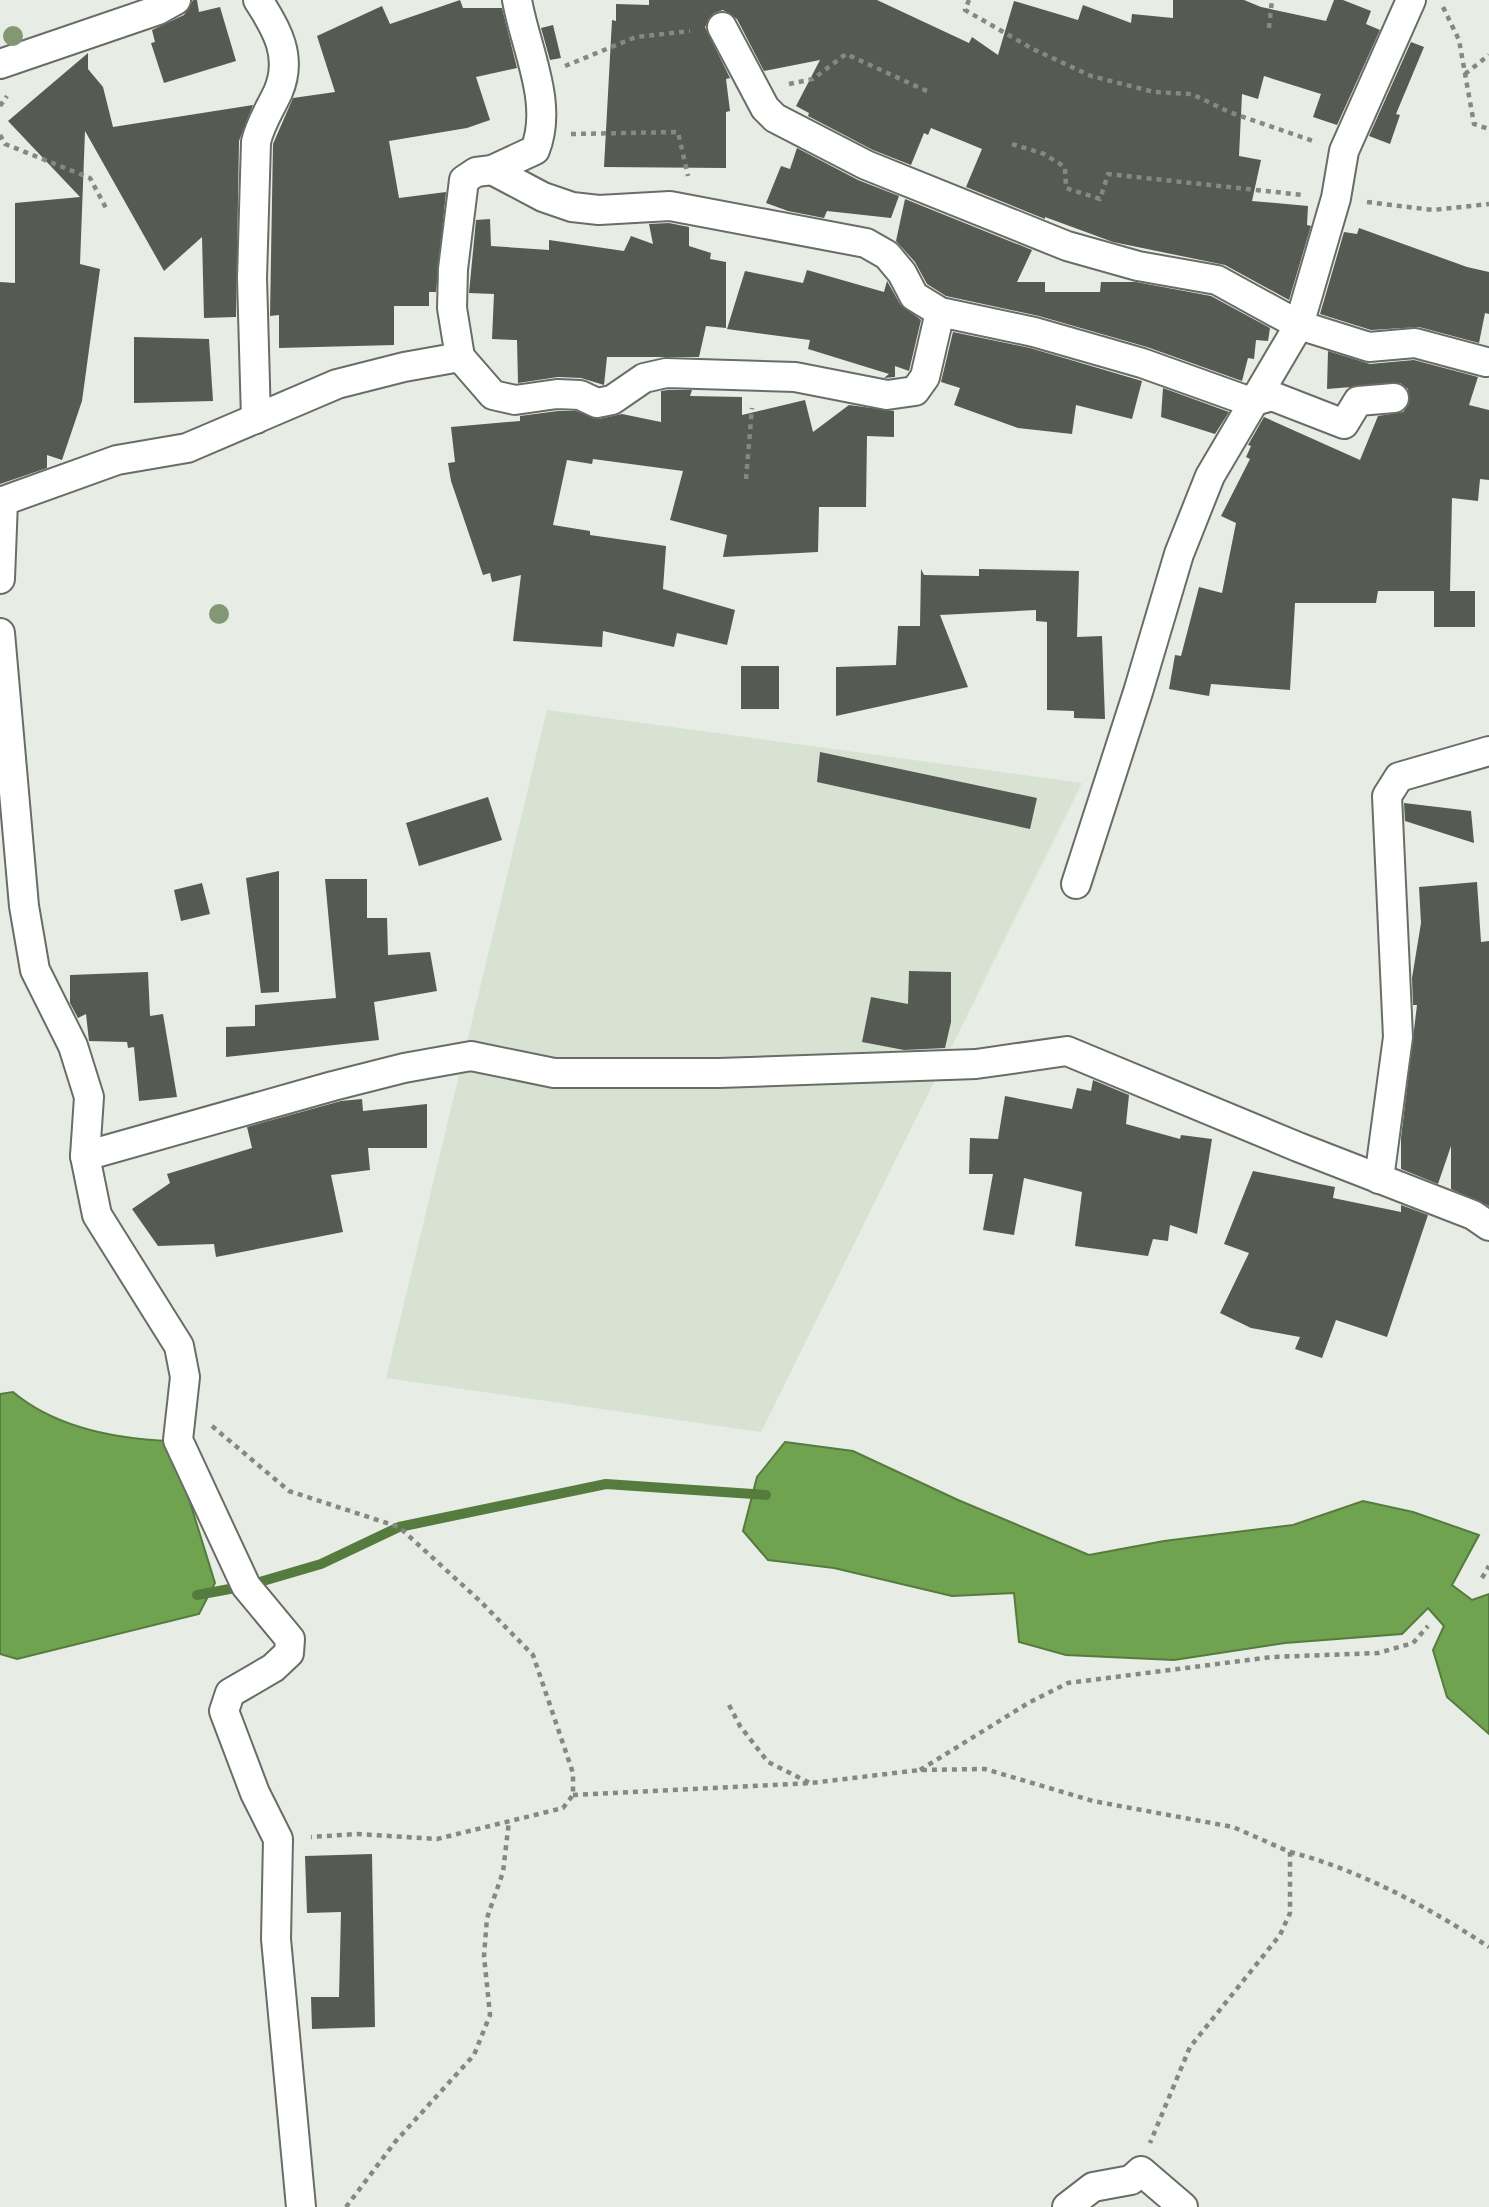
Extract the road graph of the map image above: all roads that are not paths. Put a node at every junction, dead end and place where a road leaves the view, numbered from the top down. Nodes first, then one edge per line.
1 (176, 0) edge
2 (258, 0) edge
3 (517, 0) edge
4 (1411, 0) edge
5 (722, 27) road end
6 (0, 64) edge
7 (492, 170) junction
8 (940, 312) junction
9 (1299, 324) junction
10 (460, 357) junction
11 (1486, 362) dead end
12 (1394, 398) dead end
13 (1251, 402) junction
14 (256, 419) junction
15 (1, 501) edge
16 (0, 579) edge
17 (0, 633) edge
18 (1489, 751) edge
19 (1076, 884) dead end
20 (85, 1156) junction
21 (1379, 1179) junction
22 (1489, 1226) edge
23 (301, 2207) edge
24 (1067, 2207) edge
25 (1183, 2207) edge

1 - 6 street
2 - 14 street
3 - 7 street
4 - 9 street
5 - 9 street
7 - 8 street
7 - 10 street
8 - 10 street
8 - 13 street
9 - 11 street
9 - 13 street
10 - 14 street
12 - 13 street
13 - 19 street
14 - 15 street
15 - 16 street
17 - 20 street
18 - 21 street
20 - 21 street
20 - 23 street
21 - 22 street
24 - 25 street

